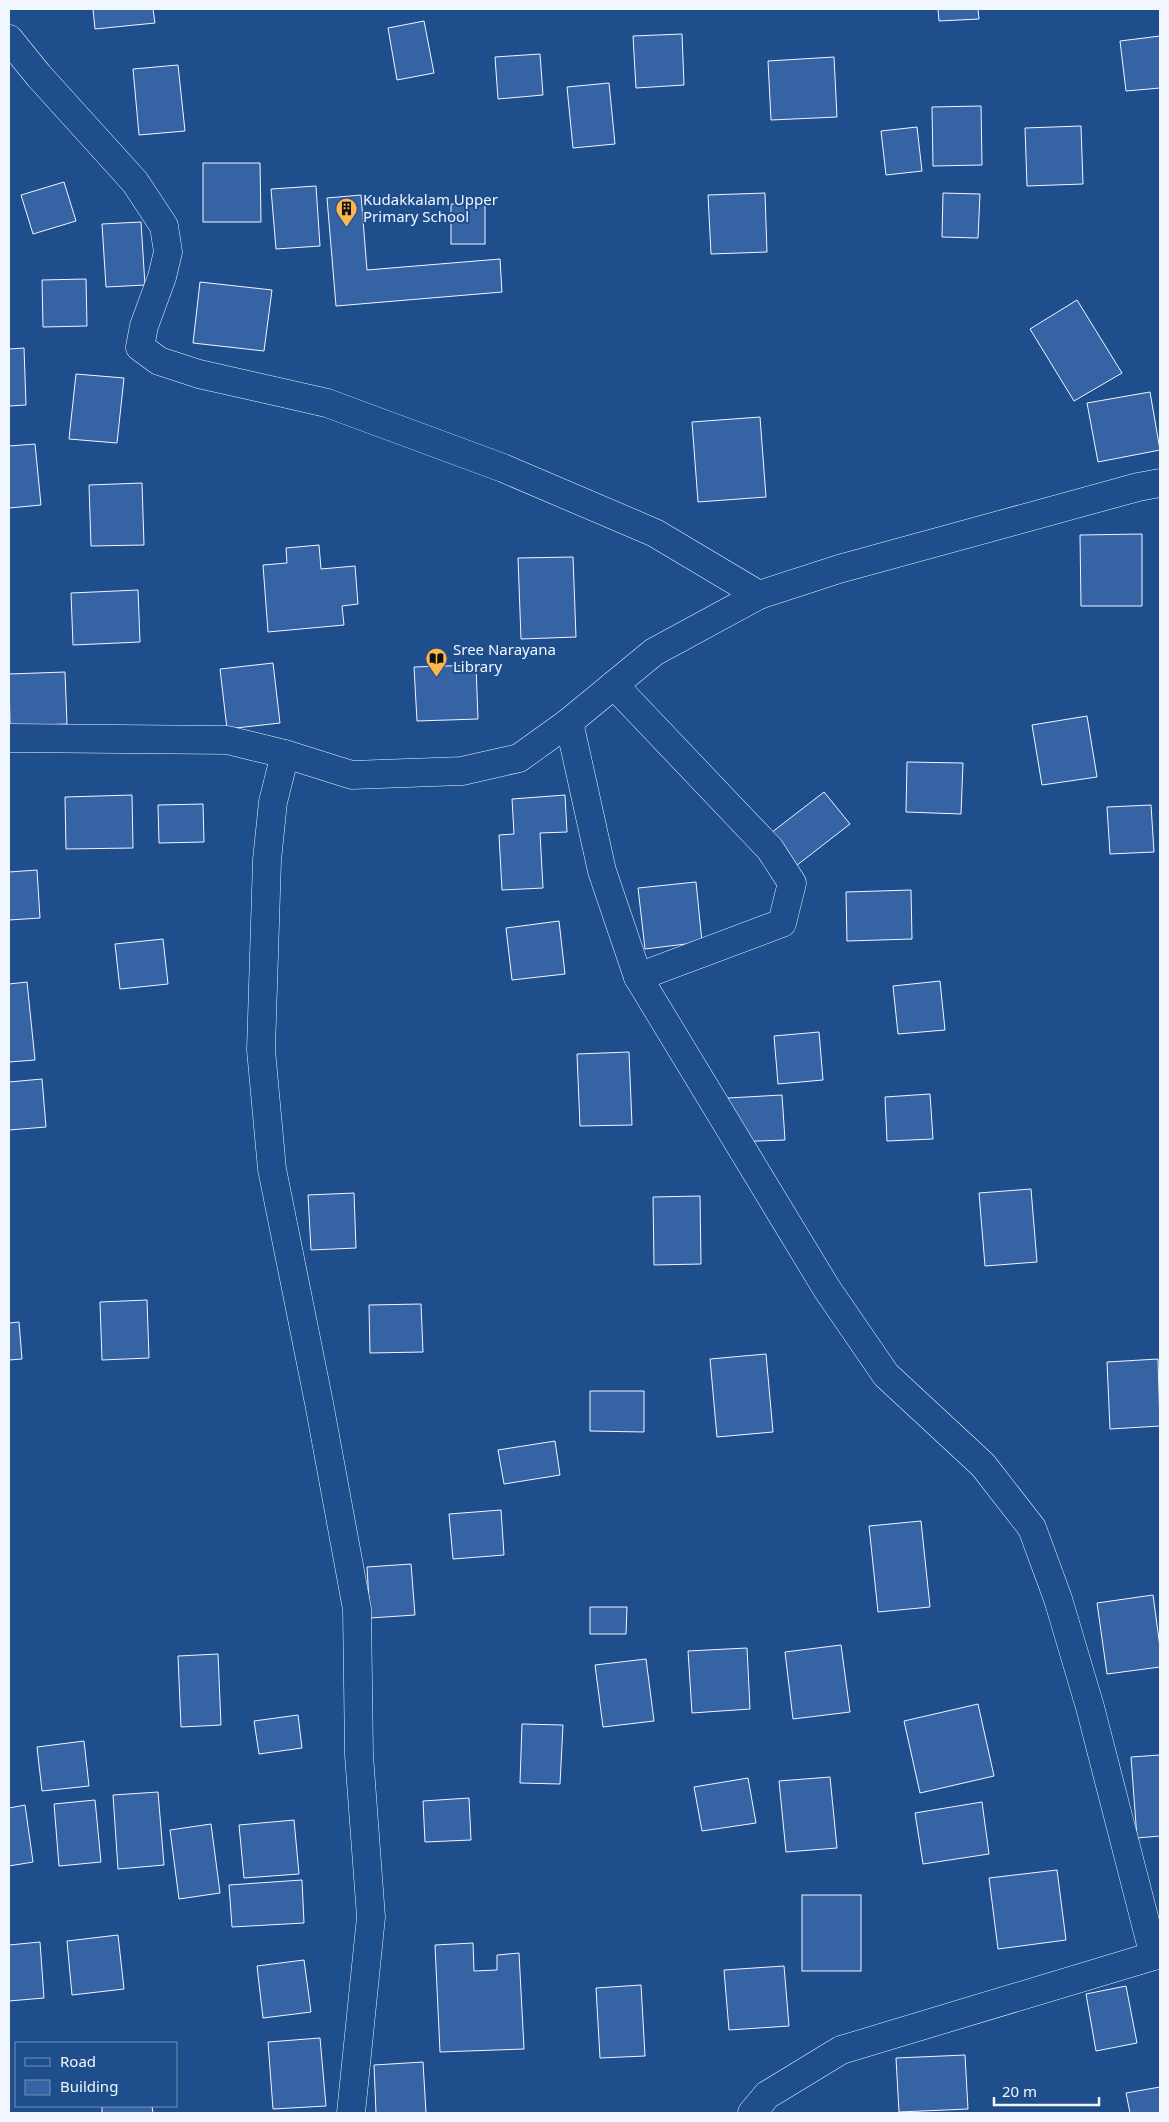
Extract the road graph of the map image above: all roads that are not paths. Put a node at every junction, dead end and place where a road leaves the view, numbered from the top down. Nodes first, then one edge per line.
1 (9, 39) edge
2 (1160, 483) edge
3 (759, 595) junction
4 (614, 685) junction
5 (569, 722) junction
6 (9, 738) edge
7 (285, 754) junction
8 (638, 977) junction
9 (1157, 1955) edge
10 (351, 2113) edge
11 (752, 2113) edge

1 - 3 street
2 - 3 street
3 - 4 street
4 - 5 street
4 - 8 street
5 - 7 street
5 - 8 street
6 - 7 street
7 - 10 street
8 - 9 street
9 - 11 street

